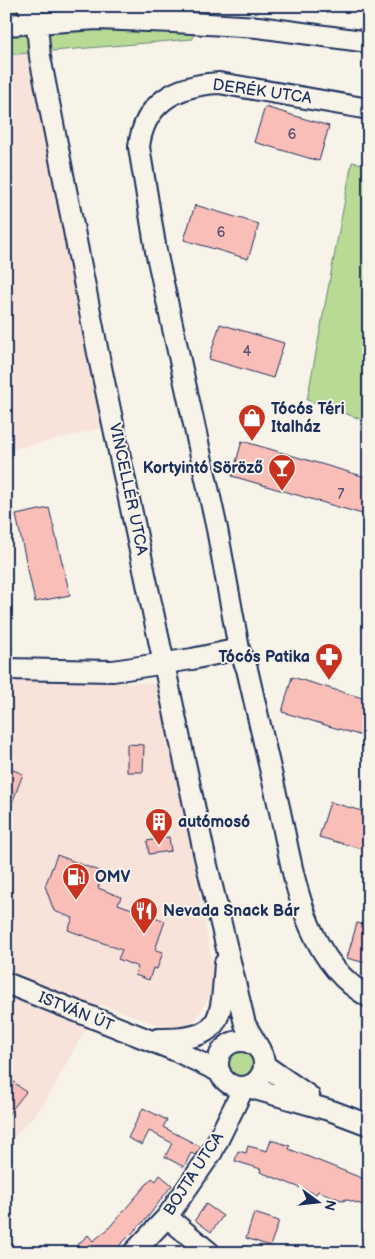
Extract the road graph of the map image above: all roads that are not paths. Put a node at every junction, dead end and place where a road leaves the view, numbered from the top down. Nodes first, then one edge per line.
1 (28, 6) edge
2 (38, 24) junction
3 (6, 25) edge
4 (369, 42) edge
5 (369, 109) edge
6 (239, 649) junction
7 (165, 664) junction
8 (6, 669) edge
9 (226, 951) junction
10 (6, 983) edge
11 (369, 998) edge
12 (147, 1039) junction
13 (229, 1045) junction
14 (262, 1058) junction
15 (220, 1072) junction
16 (246, 1087) junction
17 (332, 1111) junction
18 (369, 1124) edge
19 (167, 1217) junction
20 (133, 1253) edge
21 (210, 1253) edge

1 - 2 street
2 - 3 street
2 - 4 street
2 - 7 street, VINCELLÉR UTCA
5 - 6 street, DERÉK UTCA
6 - 7 street
6 - 11 street
7 - 8 street
7 - 9 street, VINCELLÉR UTCA
9 - 12 street
9 - 13 street, VINCELLÉR UTCA
9 - 14 street, VINCELLÉR UTCA
10 - 12 street, ISTVÁN ÚT
12 - 13 street, ISTVÁN ÚT
12 - 15 street, ISTVÁN ÚT
13 - 14 street
13 - 15 street
14 - 16 street
14 - 17 street
15 - 16 street
16 - 17 street
16 - 19 street, BOJTA UTCA
17 - 18 street
19 - 20 street, BOJTA UTCA
19 - 21 street

